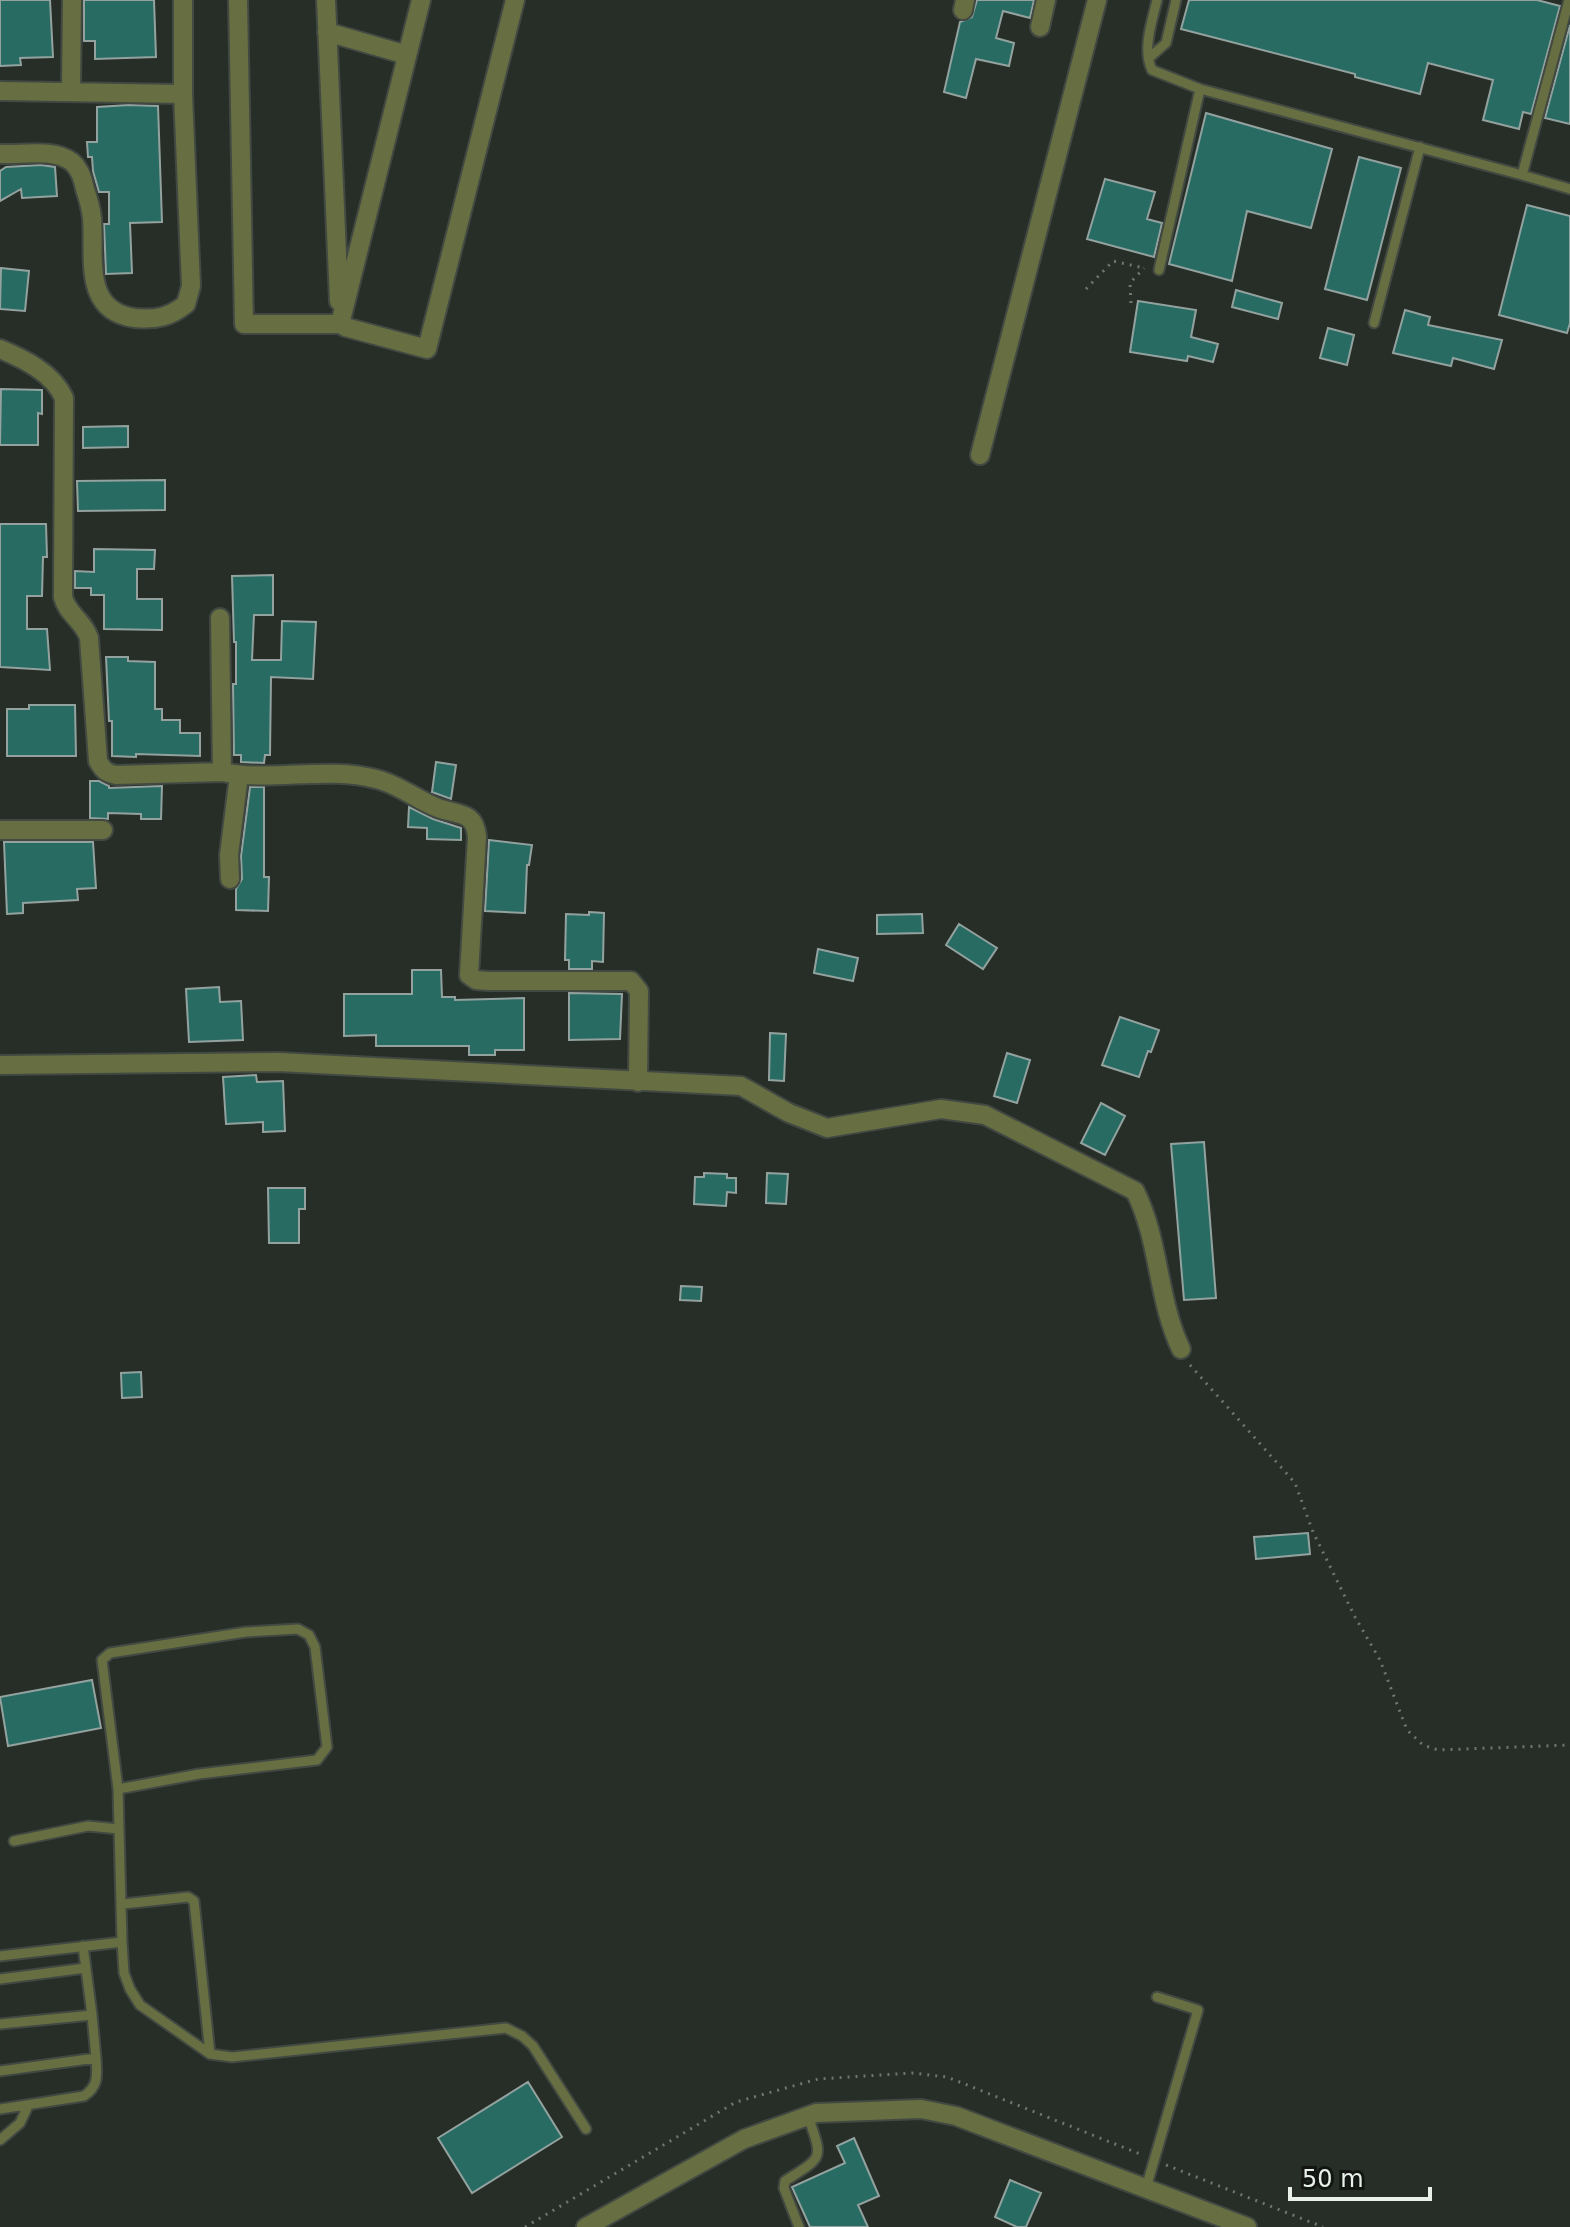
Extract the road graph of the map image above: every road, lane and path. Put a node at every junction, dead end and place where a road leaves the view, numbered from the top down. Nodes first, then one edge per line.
1 (72, 0) edge
2 (183, 0) edge
3 (238, 0) edge
4 (329, 0) edge
5 (421, 0) edge
6 (515, 0) edge
7 (1046, 0) edge
8 (1097, 0) edge
9 (1157, 0) edge
10 (1176, 0) edge
11 (1569, 0) edge
12 (327, 26) junction
13 (1040, 27) dead end
14 (407, 55) junction
15 (1149, 58) junction
16 (1200, 89) junction
17 (71, 90) junction
18 (0, 91) edge
19 (183, 94) junction
20 (1420, 147) junction
21 (0, 154) edge
22 (1522, 175) junction
23 (1570, 189) edge
24 (1162, 255) junction
25 (1144, 268) junction
26 (1159, 270) dead end
27 (1086, 289) dead end
28 (1131, 303) dead end
29 (1374, 323) dead end
30 (342, 326) junction
31 (0, 349) edge
32 (980, 455) dead end
33 (220, 618) dead end
34 (230, 774) junction
35 (0, 830) edge
36 (103, 830) dead end
37 (230, 879) dead end
38 (0, 1065) edge
39 (638, 1082) junction
40 (1181, 1349) joint
41 (1570, 1745) edge
42 (118, 1789) junction
43 (119, 1829) junction
44 (14, 1841) dead end
45 (123, 1904) junction
46 (122, 1942) junction
47 (83, 1946) junction
48 (0, 1956) edge
49 (86, 1968) junction
50 (0, 1979) edge
51 (1157, 1997) dead end
52 (92, 2015) junction
53 (0, 2024) edge
54 (210, 2054) junction
55 (96, 2058) junction
56 (0, 2071) edge
57 (28, 2106) junction
58 (0, 2109) edge
59 (808, 2116) junction
60 (586, 2129) dead end
61 (0, 2140) edge
62 (1141, 2155) dead end
63 (1155, 2160) dead end
64 (1146, 2188) junction
65 (525, 2227) edge
66 (586, 2227) edge
67 (799, 2227) edge
68 (1247, 2227) edge
69 (1323, 2227) edge

1 - 17 street
2 - 19 street
3 - 30 street
4 - 12 street
5 - 14 street
6 - 30 street
7 - 13 street
8 - 32 street
9 - 15 lane
10 - 15 lane
11 - 22 lane
12 - 14 street
12 - 30 street
14 - 30 street
15 - 16 lane
16 - 20 lane
16 - 24 lane
17 - 18 street
17 - 19 street
19 - 21 street
20 - 22 lane
20 - 29 lane
22 - 23 lane
24 - 25 path
24 - 26 lane
25 - 27 path
25 - 28 path
31 - 34 street
33 - 34 street
34 - 37 street
34 - 39 street
35 - 36 street
38 - 39 street
39 - 40 street
40 - 41 path
42 - 42 lane
42 - 43 lane
43 - 44 lane
43 - 45 lane
45 - 46 lane
45 - 54 lane
46 - 47 lane
46 - 54 lane
47 - 48 lane
47 - 49 lane
49 - 50 lane
49 - 52 lane
51 - 64 lane
52 - 53 lane
52 - 55 lane
54 - 60 lane
55 - 56 lane
55 - 57 lane
57 - 58 lane
57 - 61 lane
59 - 64 street
59 - 66 street
59 - 67 lane
62 - 65 path
63 - 69 path
64 - 68 street

